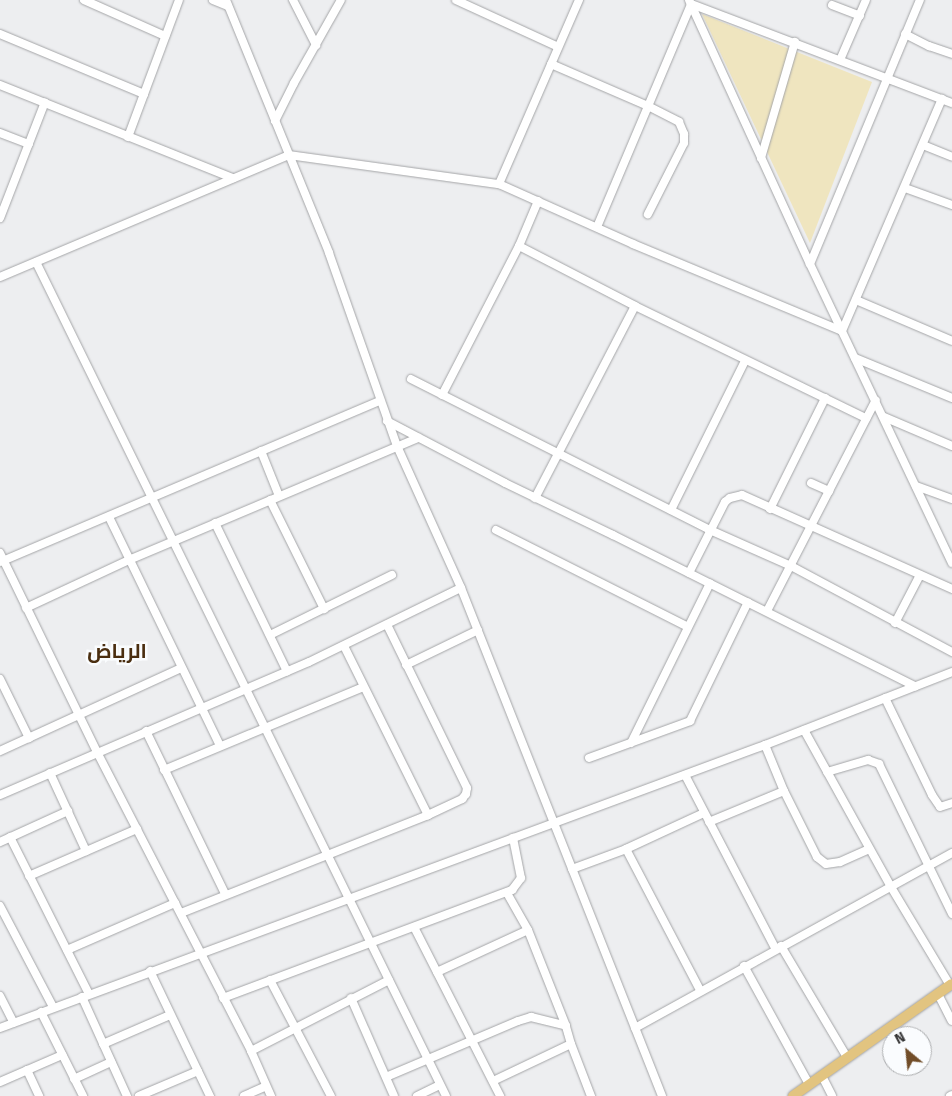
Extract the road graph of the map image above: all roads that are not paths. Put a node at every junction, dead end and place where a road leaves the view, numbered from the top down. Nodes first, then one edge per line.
1 (84, 0) edge
2 (179, 0) edge
3 (213, 0) edge
4 (293, 0) edge
5 (341, 0) edge
6 (456, 0) edge
7 (579, 0) edge
8 (866, 0) edge
9 (920, 0) edge
10 (690, 2) edge
11 (227, 3) edge
12 (832, 5) dead end
13 (860, 16) junction
14 (0, 34) edge
15 (905, 34) junction
16 (165, 36) junction
17 (794, 42) junction
18 (316, 45) junction
19 (558, 47) junction
20 (952, 54) edge
21 (840, 60) junction
22 (551, 64) junction
23 (887, 78) junction
24 (0, 85) edge
25 (144, 94) junction
26 (942, 99) junction
27 (45, 102) junction
28 (952, 103) edge
29 (648, 106) junction
30 (275, 121) junction
31 (0, 133) edge
32 (128, 137) junction
33 (30, 144) junction
34 (923, 145) junction
35 (289, 155) junction
36 (952, 157) edge
37 (761, 158) junction
38 (234, 178) junction
39 (499, 184) junction
40 (905, 188) junction
41 (538, 201) junction
42 (952, 205) edge
43 (648, 214) dead end
44 (0, 218) edge
45 (597, 227) junction
46 (519, 246) junction
47 (36, 262) junction
48 (810, 264) junction
49 (0, 277) edge
50 (856, 300) junction
51 (635, 306) junction
52 (842, 331) junction
53 (952, 341) edge
54 (855, 358) junction
55 (746, 361) junction
56 (411, 379) dead end
57 (442, 395) junction
58 (826, 398) junction
59 (952, 398) edge
60 (876, 400) junction
61 (380, 401) junction
62 (884, 417) junction
63 (866, 418) junction
64 (387, 421) junction
65 (418, 438) junction
66 (397, 446) junction
67 (952, 446) edge
68 (261, 451) junction
69 (558, 453) junction
70 (811, 483) dead end
71 (916, 486) junction
72 (829, 491) junction
73 (279, 496) junction
74 (153, 498) junction
75 (535, 498) junction
76 (952, 499) edge
77 (270, 500) junction
78 (770, 508) junction
79 (671, 510) junction
80 (109, 517) junction
81 (214, 523) junction
82 (810, 527) junction
83 (496, 530) dead end
84 (710, 530) junction
85 (174, 541) junction
86 (1, 558) edge
87 (129, 560) junction
88 (952, 563) edge
89 (791, 566) junction
90 (689, 573) junction
91 (392, 575) dead end
92 (920, 575) junction
93 (710, 583) junction
94 (461, 588) junction
95 (952, 589) edge
96 (748, 602) junction
97 (26, 608) junction
98 (324, 609) junction
99 (767, 612) junction
100 (895, 623) junction
101 (387, 625) junction
102 (688, 627) junction
103 (478, 630) junction
104 (270, 636) junction
105 (344, 646) junction
106 (952, 652) edge
107 (406, 665) junction
108 (181, 668) junction
109 (287, 671) junction
110 (952, 672) edge
111 (0, 679) edge
112 (915, 686) junction
113 (363, 687) junction
114 (247, 688) junction
115 (885, 698) junction
116 (200, 707) junction
117 (79, 715) junction
118 (266, 728) junction
119 (804, 730) junction
120 (146, 731) junction
121 (29, 738) junction
122 (631, 743) junction
123 (765, 745) junction
124 (220, 746) junction
125 (0, 751) edge
126 (97, 752) junction
127 (589, 758) dead end
128 (164, 770) junction
129 (827, 772) junction
130 (50, 773) junction
131 (685, 775) junction
132 (784, 791) junction
133 (0, 795) edge
134 (952, 803) edge
135 (68, 811) junction
136 (704, 813) junction
137 (428, 815) junction
138 (709, 822) junction
139 (554, 823) junction
140 (137, 828) junction
141 (10, 837) junction
142 (513, 838) junction
143 (0, 842) edge
144 (626, 849) junction
145 (869, 849) junction
146 (86, 851) junction
147 (952, 853) edge
148 (326, 854) junction
149 (928, 866) junction
150 (572, 869) junction
151 (29, 876) junction
152 (891, 887) junction
153 (507, 892) junction
154 (225, 894) junction
155 (348, 899) junction
156 (175, 903) junction
157 (0, 906) edge
158 (180, 913) junction
159 (952, 914) edge
160 (414, 927) junction
161 (528, 930) junction
162 (370, 943) junction
163 (778, 947) junction
164 (67, 950) junction
165 (201, 953) junction
166 (744, 966) junction
167 (150, 971) junction
168 (437, 972) junction
169 (270, 980) junction
170 (389, 980) junction
171 (951, 984) edge
172 (700, 990) junction
173 (938, 994) junction
174 (0, 996) edge
175 (86, 996) junction
176 (223, 998) junction
177 (351, 998) junction
178 (53, 1007) junction
179 (41, 1012) junction
180 (170, 1015) junction
181 (952, 1021) edge
182 (14, 1023) junction
183 (566, 1026) junction
184 (0, 1028) edge
185 (295, 1028) junction
186 (635, 1028) junction
187 (472, 1040) junction
188 (103, 1044) junction
189 (571, 1044) junction
190 (251, 1051) junction
191 (62, 1055) junction
192 (847, 1057) junction
193 (427, 1058) junction
194 (111, 1062) junction
195 (27, 1070) junction
196 (198, 1071) junction
197 (822, 1076) junction
198 (386, 1077) junction
199 (74, 1079) junction
200 (492, 1081) junction
201 (0, 1082) edge
202 (810, 1084) junction
203 (440, 1085) junction
204 (266, 1086) junction
205 (39, 1096) edge
206 (82, 1096) edge
207 (127, 1096) edge
208 (139, 1096) edge
209 (210, 1096) edge
210 (244, 1096) edge
211 (271, 1096) edge
212 (331, 1096) edge
213 (394, 1096) edge
214 (417, 1096) edge
215 (446, 1096) edge
216 (500, 1096) edge
217 (591, 1096) edge
218 (662, 1096) edge
219 (793, 1096) edge
220 (832, 1096) edge

1 - 16 street
2 - 16 street
3 - 11 street
4 - 18 street
5 - 18 street
6 - 19 street
7 - 19 street
8 - 13 street
9 - 15 street
10 - 17 street
10 - 29 street
10 - 37 street
11 - 30 street
12 - 13 street
13 - 21 street
14 - 25 street
15 - 20 street
15 - 23 street
16 - 25 street
17 - 21 street
17 - 37 street
18 - 30 street
19 - 22 street
21 - 23 street
22 - 29 street
22 - 39 street
23 - 26 street
23 - 48 street
24 - 27 street
25 - 32 street
26 - 28 street
26 - 34 street
27 - 32 street
27 - 33 street
29 - 43 street
29 - 45 street
30 - 35 street
31 - 33 street
32 - 38 street
33 - 44 street
34 - 36 street
34 - 40 street
35 - 38 street
35 - 39 street
35 - 61 street
37 - 48 street
38 - 47 street
39 - 41 street
40 - 42 street
40 - 50 street
41 - 45 street
41 - 46 street
45 - 52 street
46 - 51 street
46 - 57 street
47 - 49 street
47 - 74 street
48 - 52 street
50 - 52 street
50 - 53 street
51 - 55 street
51 - 69 street
52 - 54 street
54 - 59 street
54 - 60 street
55 - 58 street
55 - 79 street
56 - 57 street
57 - 69 street
58 - 63 street
58 - 78 street
60 - 62 street
60 - 63 street
61 - 64 street
61 - 68 street
62 - 67 street
62 - 71 street
63 - 72 street
64 - 65 street
64 - 66 street
65 - 66 street
65 - 75 street
66 - 73 street
66 - 94 street
68 - 73 street
68 - 74 street
69 - 75 street
69 - 79 street
70 - 72 street
71 - 76 street
71 - 88 street
72 - 82 street
73 - 77 street
74 - 80 street
74 - 85 street
75 - 90 street
77 - 81 street
77 - 98 street
78 - 82 street
78 - 84 street
79 - 84 street
80 - 86 street
80 - 87 street
81 - 85 street
81 - 104 street
82 - 89 street
82 - 92 street
83 - 102 street
84 - 89 street
84 - 90 street
85 - 87 street
85 - 114 street
86 - 97 street
87 - 97 street
87 - 108 street
89 - 99 street
89 - 100 street
90 - 93 street
91 - 98 street
92 - 95 street
92 - 100 street
93 - 96 street
93 - 102 street
94 - 101 street
94 - 103 street
96 - 99 street
96 - 122 street
97 - 117 street
98 - 104 street
99 - 112 street
100 - 106 street
101 - 105 street
101 - 107 street
102 - 122 street
103 - 107 street
103 - 139 street
104 - 109 street
105 - 109 street
105 - 113 street
107 - 137 street
108 - 116 street
108 - 117 street
109 - 114 street
110 - 112 street
111 - 121 street
112 - 115 street
113 - 118 street
113 - 137 street
114 - 116 street
114 - 118 street
115 - 119 street
115 - 134 street
116 - 120 street
116 - 124 street
117 - 121 street
117 - 126 street
118 - 124 street
118 - 148 street
119 - 123 street
119 - 129 street
120 - 126 street
120 - 128 street
121 - 125 street
122 - 127 street
123 - 131 street
123 - 132 street
124 - 128 street
126 - 130 street
126 - 140 street
128 - 154 street
129 - 145 street
129 - 149 street
130 - 133 street
130 - 135 street
131 - 136 street
131 - 139 street
132 - 138 street
132 - 145 street
135 - 141 street
135 - 146 street
136 - 138 street
136 - 144 street
137 - 148 street
138 - 163 street
139 - 142 street
139 - 150 street
140 - 146 street
140 - 156 street
141 - 143 street
141 - 151 street
142 - 153 street
142 - 155 street
144 - 150 street
144 - 172 street
145 - 152 street
146 - 151 street
147 - 149 street
148 - 154 street
148 - 155 street
149 - 152 street
149 - 159 street
150 - 186 street
151 - 164 street
152 - 163 street
152 - 171 street
153 - 160 street
153 - 161 street
154 - 158 street
155 - 162 street
155 - 165 street
156 - 158 street
156 - 164 street
157 - 178 street
158 - 165 street
160 - 162 street
160 - 168 street
161 - 168 street
161 - 183 street
162 - 169 street
162 - 170 street
163 - 166 street
163 - 192 street
164 - 175 street
165 - 167 street
165 - 176 street
166 - 172 street
166 - 202 street
167 - 175 street
167 - 180 street
168 - 187 street
169 - 176 street
169 - 185 street
170 - 177 street
170 - 193 street
171 - 173 main road
172 - 186 street
173 - 181 street
173 - 192 main road
174 - 182 street
175 - 178 street
175 - 188 street
176 - 190 street
177 - 185 street
177 - 198 street
178 - 179 street
179 - 182 street
179 - 191 street
180 - 188 street
180 - 196 street
182 - 184 street
183 - 187 street
183 - 189 street
185 - 190 street
185 - 212 street
186 - 218 street
187 - 193 street
187 - 200 street
188 - 194 street
189 - 200 street
189 - 217 street
190 - 204 street
191 - 195 street
191 - 199 street
192 - 197 main road
193 - 198 street
193 - 203 street
194 - 199 street
194 - 207 street
195 - 201 street
195 - 205 street
196 - 208 street
196 - 209 street
197 - 202 main road
197 - 220 street
198 - 213 street
199 - 206 street
200 - 216 street
202 - 219 main road
203 - 214 street
203 - 215 street
204 - 210 street
204 - 211 street

